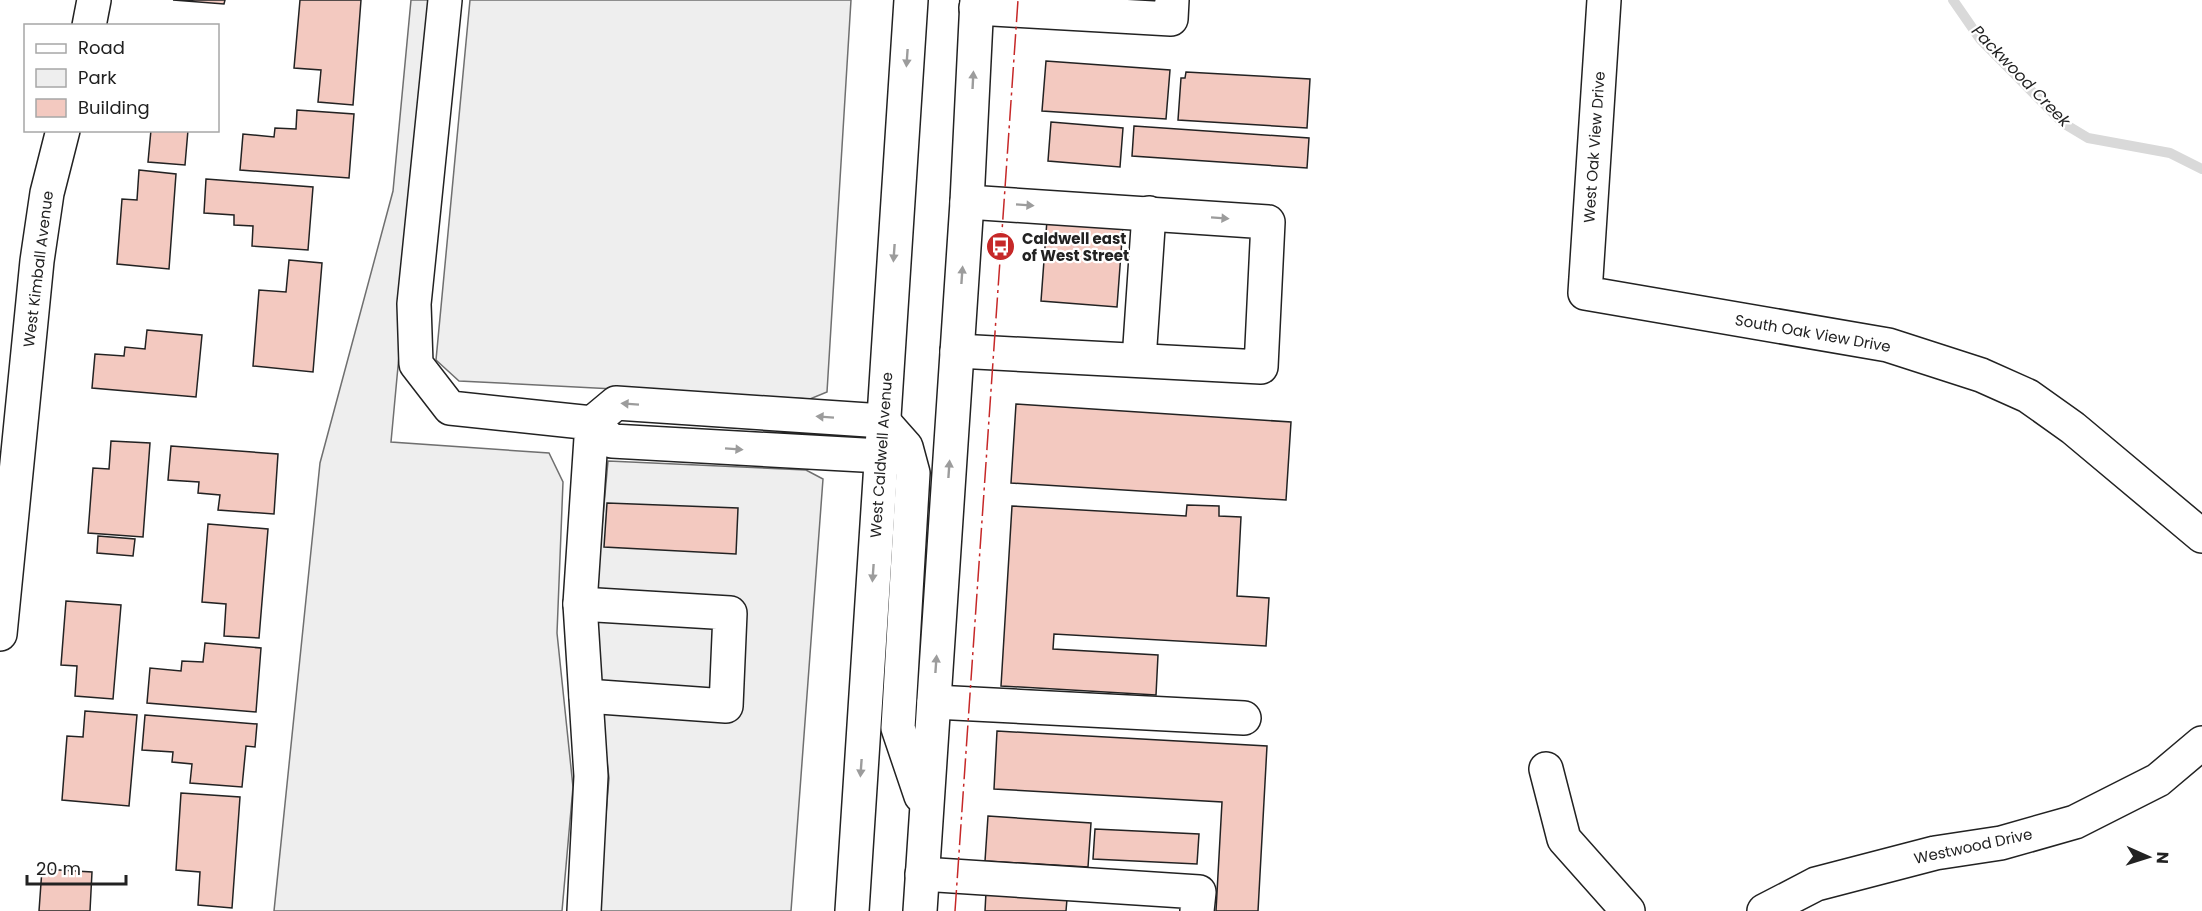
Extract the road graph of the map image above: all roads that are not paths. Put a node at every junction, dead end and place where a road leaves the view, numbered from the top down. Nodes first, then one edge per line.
1 (94, 0) edge
2 (446, 0) edge
3 (911, 0) edge
4 (1172, 0) edge
5 (1604, 0) edge
6 (977, 4) edge
7 (88, 24) edge
8 (62, 132) edge
9 (967, 202) junction
10 (1149, 213) junction
11 (1585, 293) joint
12 (957, 351) junction
13 (1139, 360) junction
14 (11, 407) edge
15 (883, 421) junction
16 (592, 423) junction
17 (9, 453) edge
18 (881, 456) junction
19 (2202, 536) edge
20 (580, 604) junction
21 (0, 634) edge
22 (586, 696) junction
23 (934, 702) junction
24 (1244, 718) dead end
25 (2202, 743) edge
26 (1546, 769) dead end
27 (925, 808) junction
28 (922, 874) junction
29 (584, 911) edge
30 (852, 911) edge
31 (920, 911) edge
32 (1197, 911) edge
33 (1628, 911) edge
34 (1764, 911) edge

1 - 7 main road
2 - 16 main road
3 -> 15 main road, West Caldwell Avenue
4 - 6 main road
5 - 11 main road, West Oak View Drive
9 -> 6 main road
8 - 14 main road, West Kimball Avenue
9 -> 10 main road
12 -> 9 main road
10 - 13 main road
10 -> 13 main road
11 - 19 main road, South Oak View Drive
12 - 13 main road
23 -> 12 main road
14 - 17 main road, West Kimball Avenue
15 -> 16 main road
15 - 18 main road, West Caldwell Avenue
15 - 27 main road
16 -> 18 main road
16 - 20 main road
17 - 21 main road, West Kimball Avenue
18 -> 30 main road, West Caldwell Avenue
20 - 22 main road
20 - 22 main road
22 - 29 main road
23 - 24 main road
23 - 27 main road
25 - 34 main road, Westwood Drive
26 - 33 main road
27 - 28 main road
28 - 31 main road
28 - 32 main road

